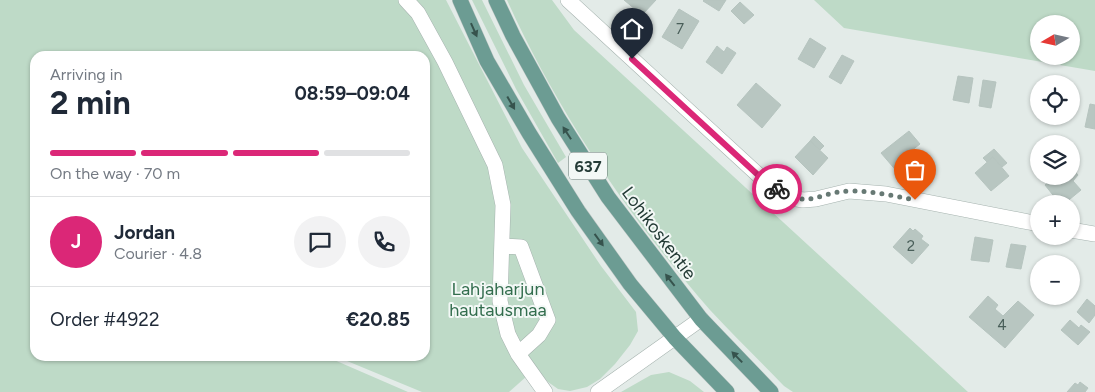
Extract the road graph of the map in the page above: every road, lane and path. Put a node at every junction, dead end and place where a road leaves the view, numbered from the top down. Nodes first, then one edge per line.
1 (406, 0) edge
2 (460, 0) edge
3 (496, 0) edge
4 (568, 0) edge
5 (1030, 222) edge
6 (1080, 232) edge
7 (1095, 234) edge
8 (502, 246) junction
9 (700, 318) junction
10 (675, 338) junction
11 (518, 354) junction
12 (545, 392) edge
13 (598, 392) edge
14 (727, 392) edge
15 (771, 392) edge

1 - 8 street
2 -> 10 main road, 637
9 -> 3 main road, Lohikoskentie / 637
4 - 5 street
6 - 7 street
8 - 11 street
8 - 11 street
9 - 10 street
15 -> 9 main road, Lohikoskentie / 637
10 - 13 street
10 - 14 main road, 637
11 - 12 street

